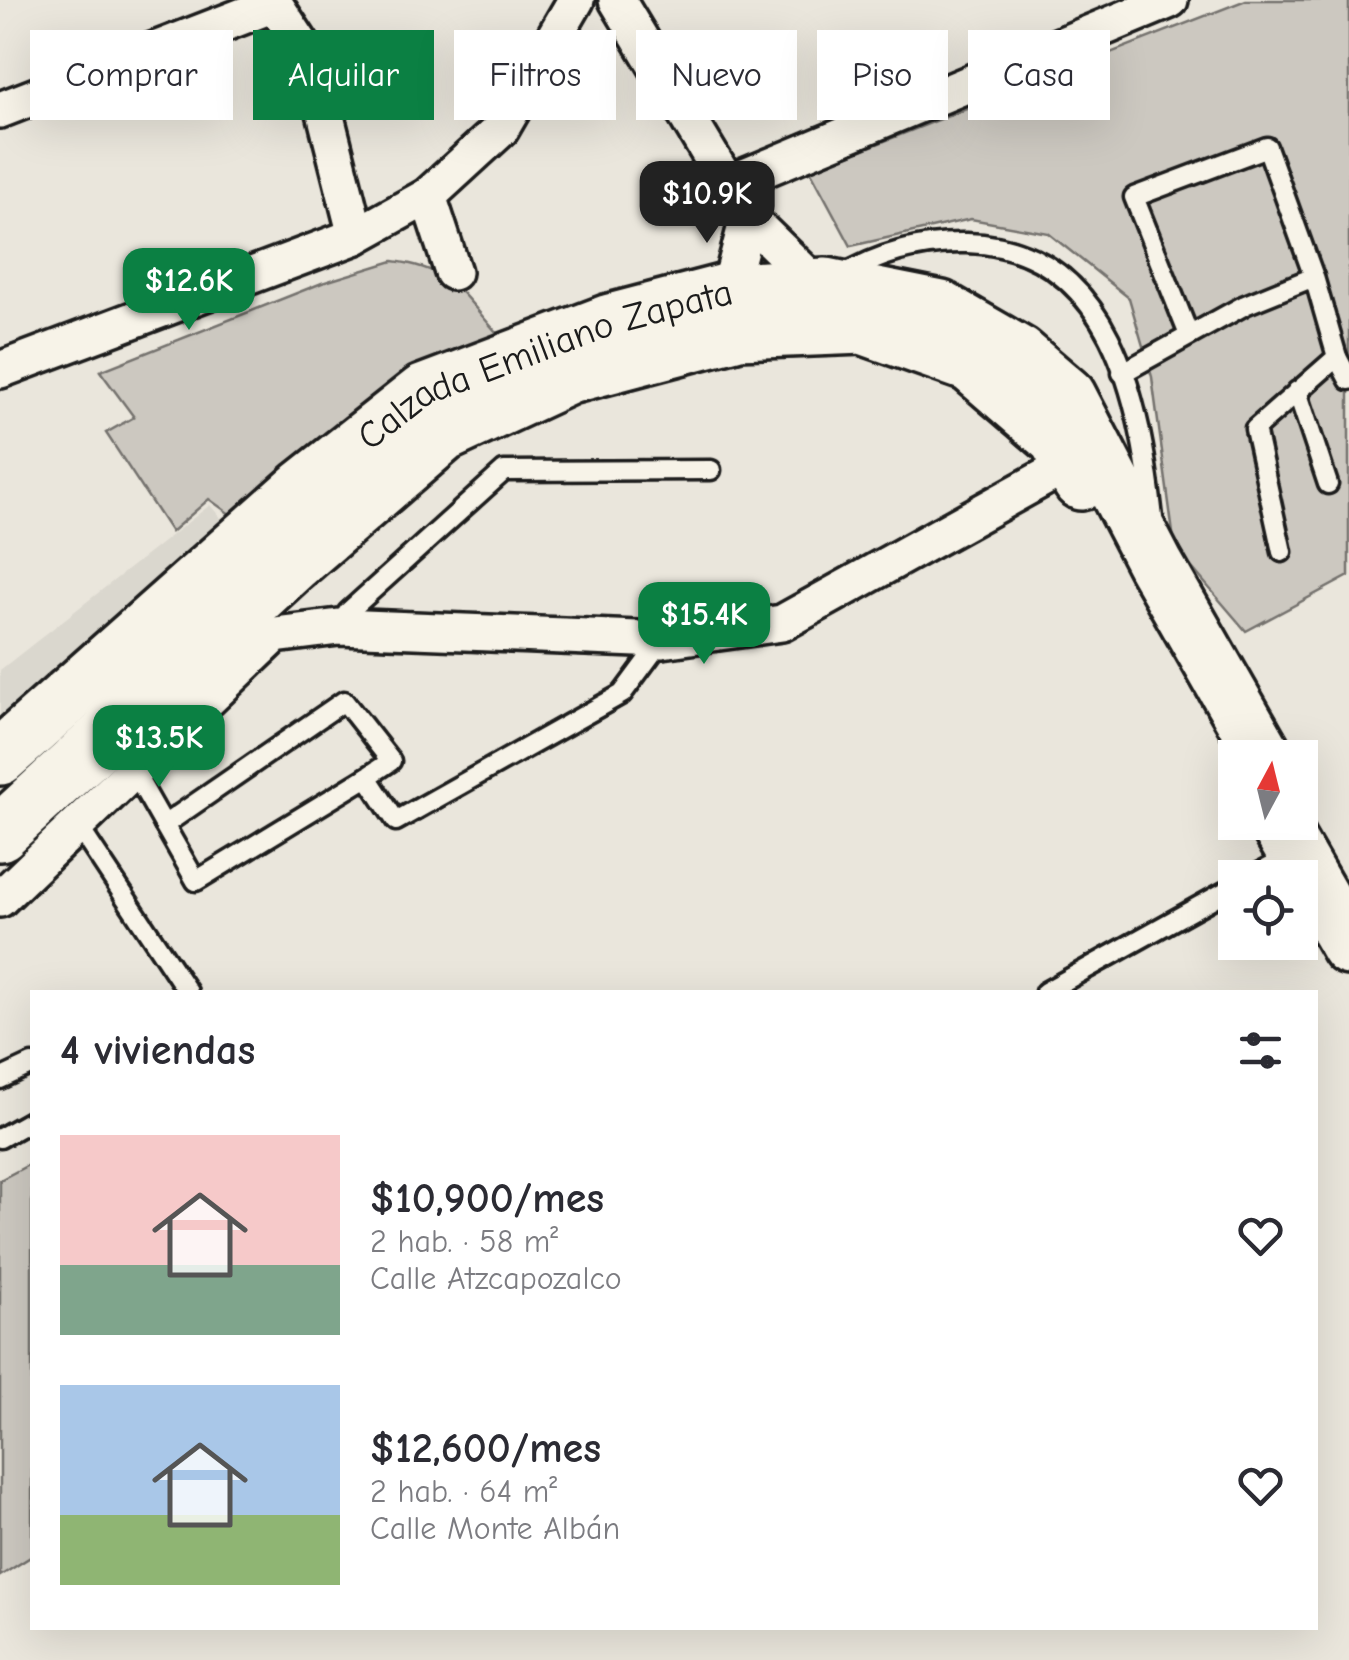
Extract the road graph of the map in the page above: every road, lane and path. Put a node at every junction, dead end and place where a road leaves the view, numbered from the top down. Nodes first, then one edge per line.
1 (576, 0) edge
2 (617, 0) edge
3 (1170, 0) edge
4 (273, 2) edge
5 (0, 110) edge
6 (728, 184) junction
7 (428, 196) junction
8 (748, 218) junction
9 (356, 236) junction
10 (452, 272) dead end
11 (1314, 277) junction
12 (822, 286) junction
13 (729, 291) junction
14 (1189, 335) junction
15 (1337, 357) junction
16 (0, 370) edge
17 (1122, 373) junction
18 (1349, 380) edge
19 (1297, 392) junction
20 (1108, 443) junction
21 (711, 470) dead end
22 (1328, 484) dead end
23 (1282, 552) dead end
24 (339, 626) junction
25 (662, 640) junction
26 (1232, 740) edge
27 (1256, 740) edge
28 (0, 757) edge
29 (133, 770) junction
30 (368, 777) junction
31 (164, 825) junction
32 (78, 826) junction
33 (0, 833) edge
34 (1281, 842) edge
35 (1218, 896) edge
36 (1349, 898) edge
37 (0, 899) edge
38 (1349, 947) edge
39 (185, 990) edge
40 (1050, 990) edge
41 (30, 1065) edge
42 (0, 1079) edge
43 (30, 1121) edge
44 (0, 1138) edge

1 - 7 street
2 - 6 street
3 - 6 street
4 - 5 street
4 - 9 street
6 - 8 street
7 - 9 street
7 - 10 street
8 - 12 street
8 - 13 street
9 - 16 street
11 - 14 lane
11 - 14 lane
11 - 15 lane
12 - 13 main road, Calzada Emiliano Zapata
12 - 17 lane
12 - 20 main road, Calzada Emiliano Zapata
13 - 28 main road, Calzada Emiliano Zapata
14 - 17 lane
15 - 18 lane
15 - 19 lane
17 - 20 lane
19 - 22 lane
19 - 23 lane
20 - 25 street
20 - 26 main road, Calzada Emiliano Zapata
20 - 27 main road, Calzada Emiliano Zapata
20 - 33 main road, Calzada Emiliano Zapata
21 - 24 lane
24 - 25 street
24 - 29 street
25 - 30 lane
29 - 31 lane
29 - 32 street
30 - 31 lane
30 - 31 lane
32 - 37 street
32 - 39 lane
34 - 36 main road
34 - 38 main road
35 - 40 lane
41 - 42 lane
43 - 44 lane

